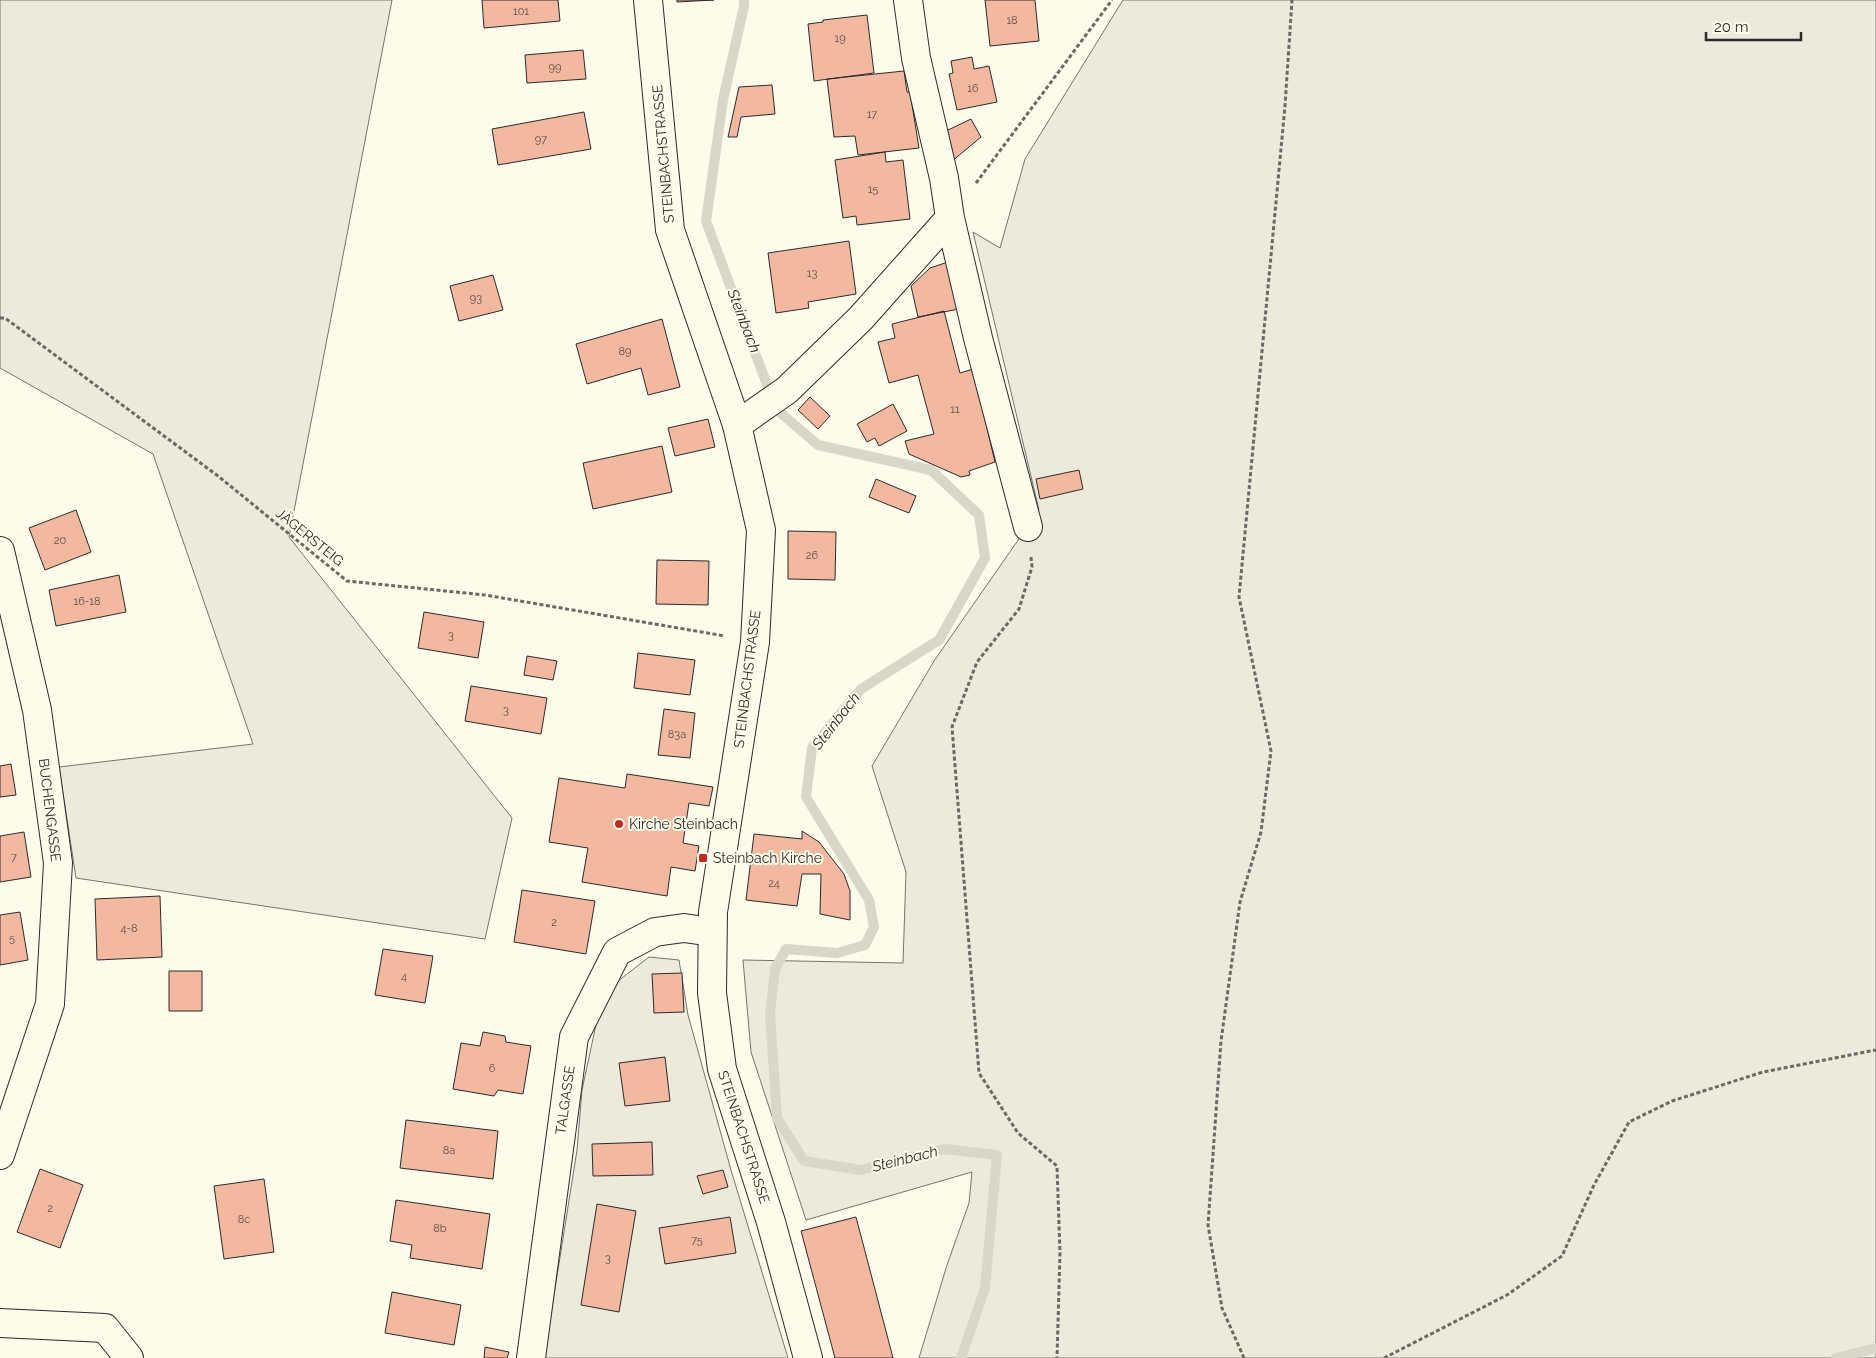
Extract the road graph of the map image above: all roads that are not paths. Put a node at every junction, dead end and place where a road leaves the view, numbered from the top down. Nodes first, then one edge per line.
1 (648, 0) edge
2 (908, 0) edge
3 (950, 218) junction
4 (737, 425) junction
5 (1028, 526) road end
6 (0, 550) edge
7 (712, 932) junction
8 (0, 1155) edge
9 (0, 1323) edge
10 (129, 1358) edge
11 (531, 1358) edge
12 (808, 1358) edge

1 - 4 street, STEINBACHSTRASSE
2 - 3 street
3 - 4 street
3 - 5 street
4 - 7 street, STEINBACHSTRASSE
6 - 8 street, BUCHENGASSE
7 - 11 street, TALGASSE
7 - 12 street, STEINBACHSTRASSE
9 - 10 street

